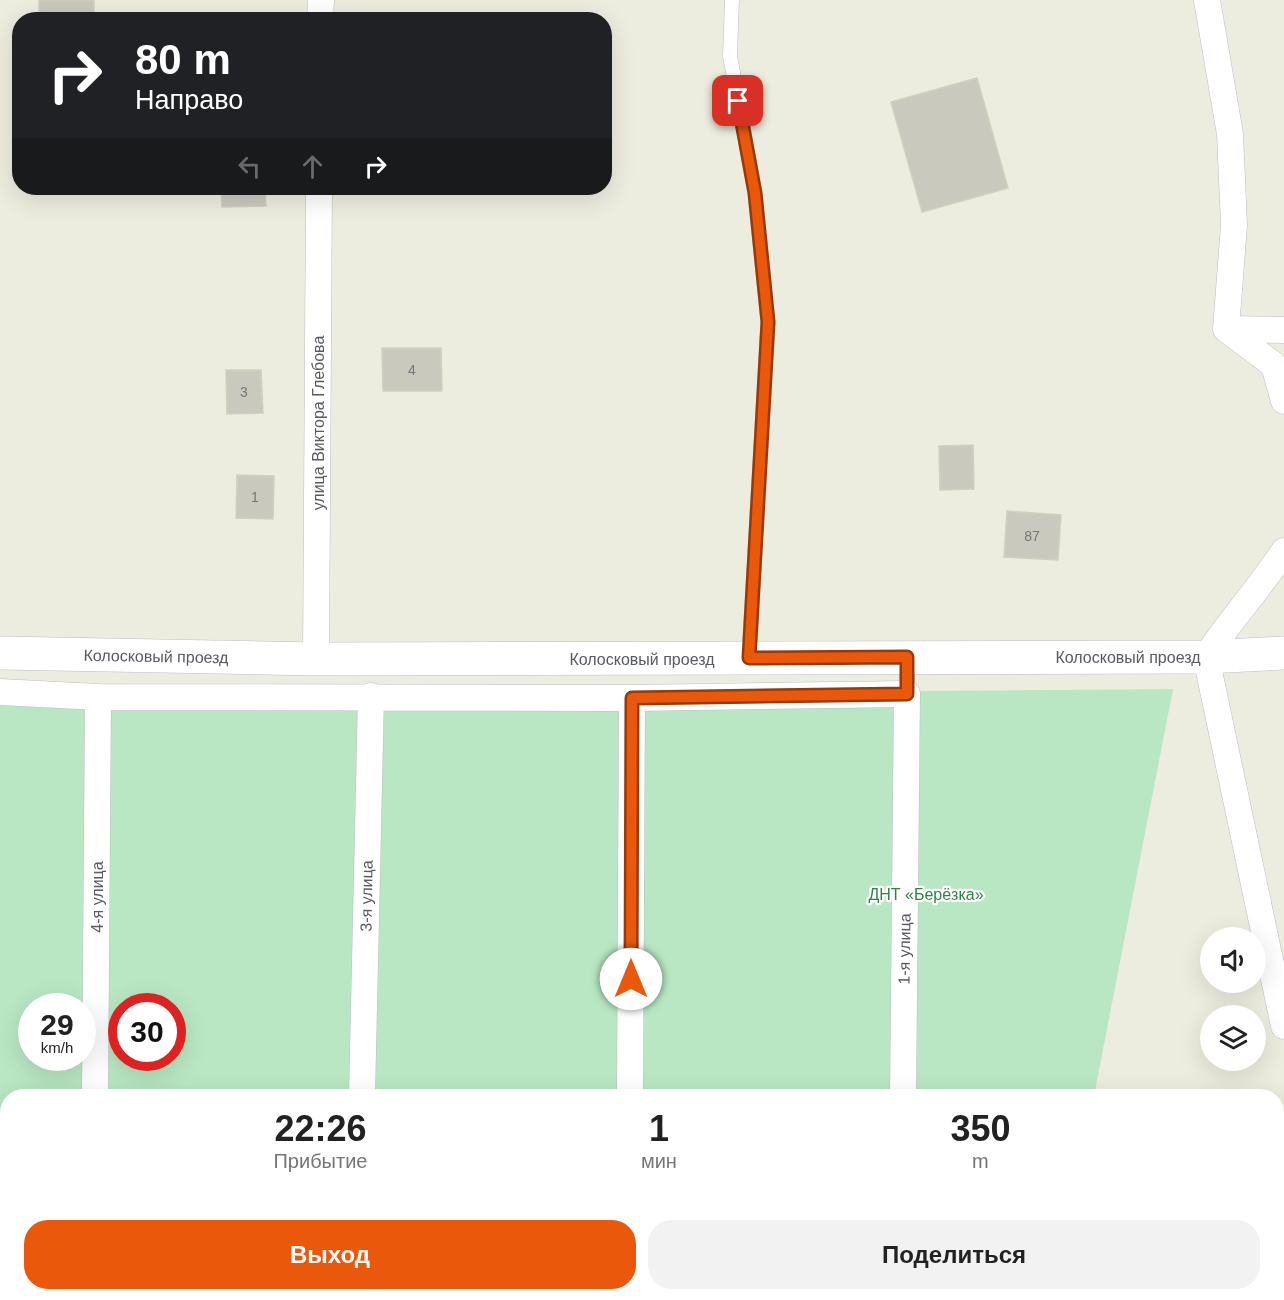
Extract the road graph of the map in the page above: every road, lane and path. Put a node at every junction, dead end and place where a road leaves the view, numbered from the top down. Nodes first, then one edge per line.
1 (732, 0) edge
2 (1207, 0) edge
3 (319, 195) edge
4 (1226, 329) junction
5 (1284, 330) edge
6 (1284, 401) edge
7 (1284, 551) edge
8 (0, 653) edge
9 (1284, 653) edge
10 (907, 657) junction
11 (1206, 657) junction
12 (749, 658) junction
13 (316, 659) junction
14 (0, 692) edge
15 (907, 694) junction
16 (371, 696) junction
17 (98, 697) junction
18 (632, 698) junction
19 (1284, 1026) edge
20 (95, 1089) edge
21 (362, 1089) edge
22 (630, 1089) edge
23 (903, 1089) edge

1 - 12 lane
2 - 4 street
3 - 13 street, улица Виктора Глебова
4 - 5 street
4 - 6 street
7 - 11 street
8 - 13 street, Колосковый проезд
9 - 11 street, Колосковый проезд
10 - 11 street, Колосковый проезд
10 - 12 street, Колосковый проезд
10 - 15 lane
11 - 19 street
12 - 13 street, Колосковый проезд
14 - 17 street
15 - 18 street
15 - 23 street, 1-я улица
16 - 17 street
16 - 18 street
16 - 21 street, 3-я улица
17 - 20 street, 4-я улица
18 - 22 street

